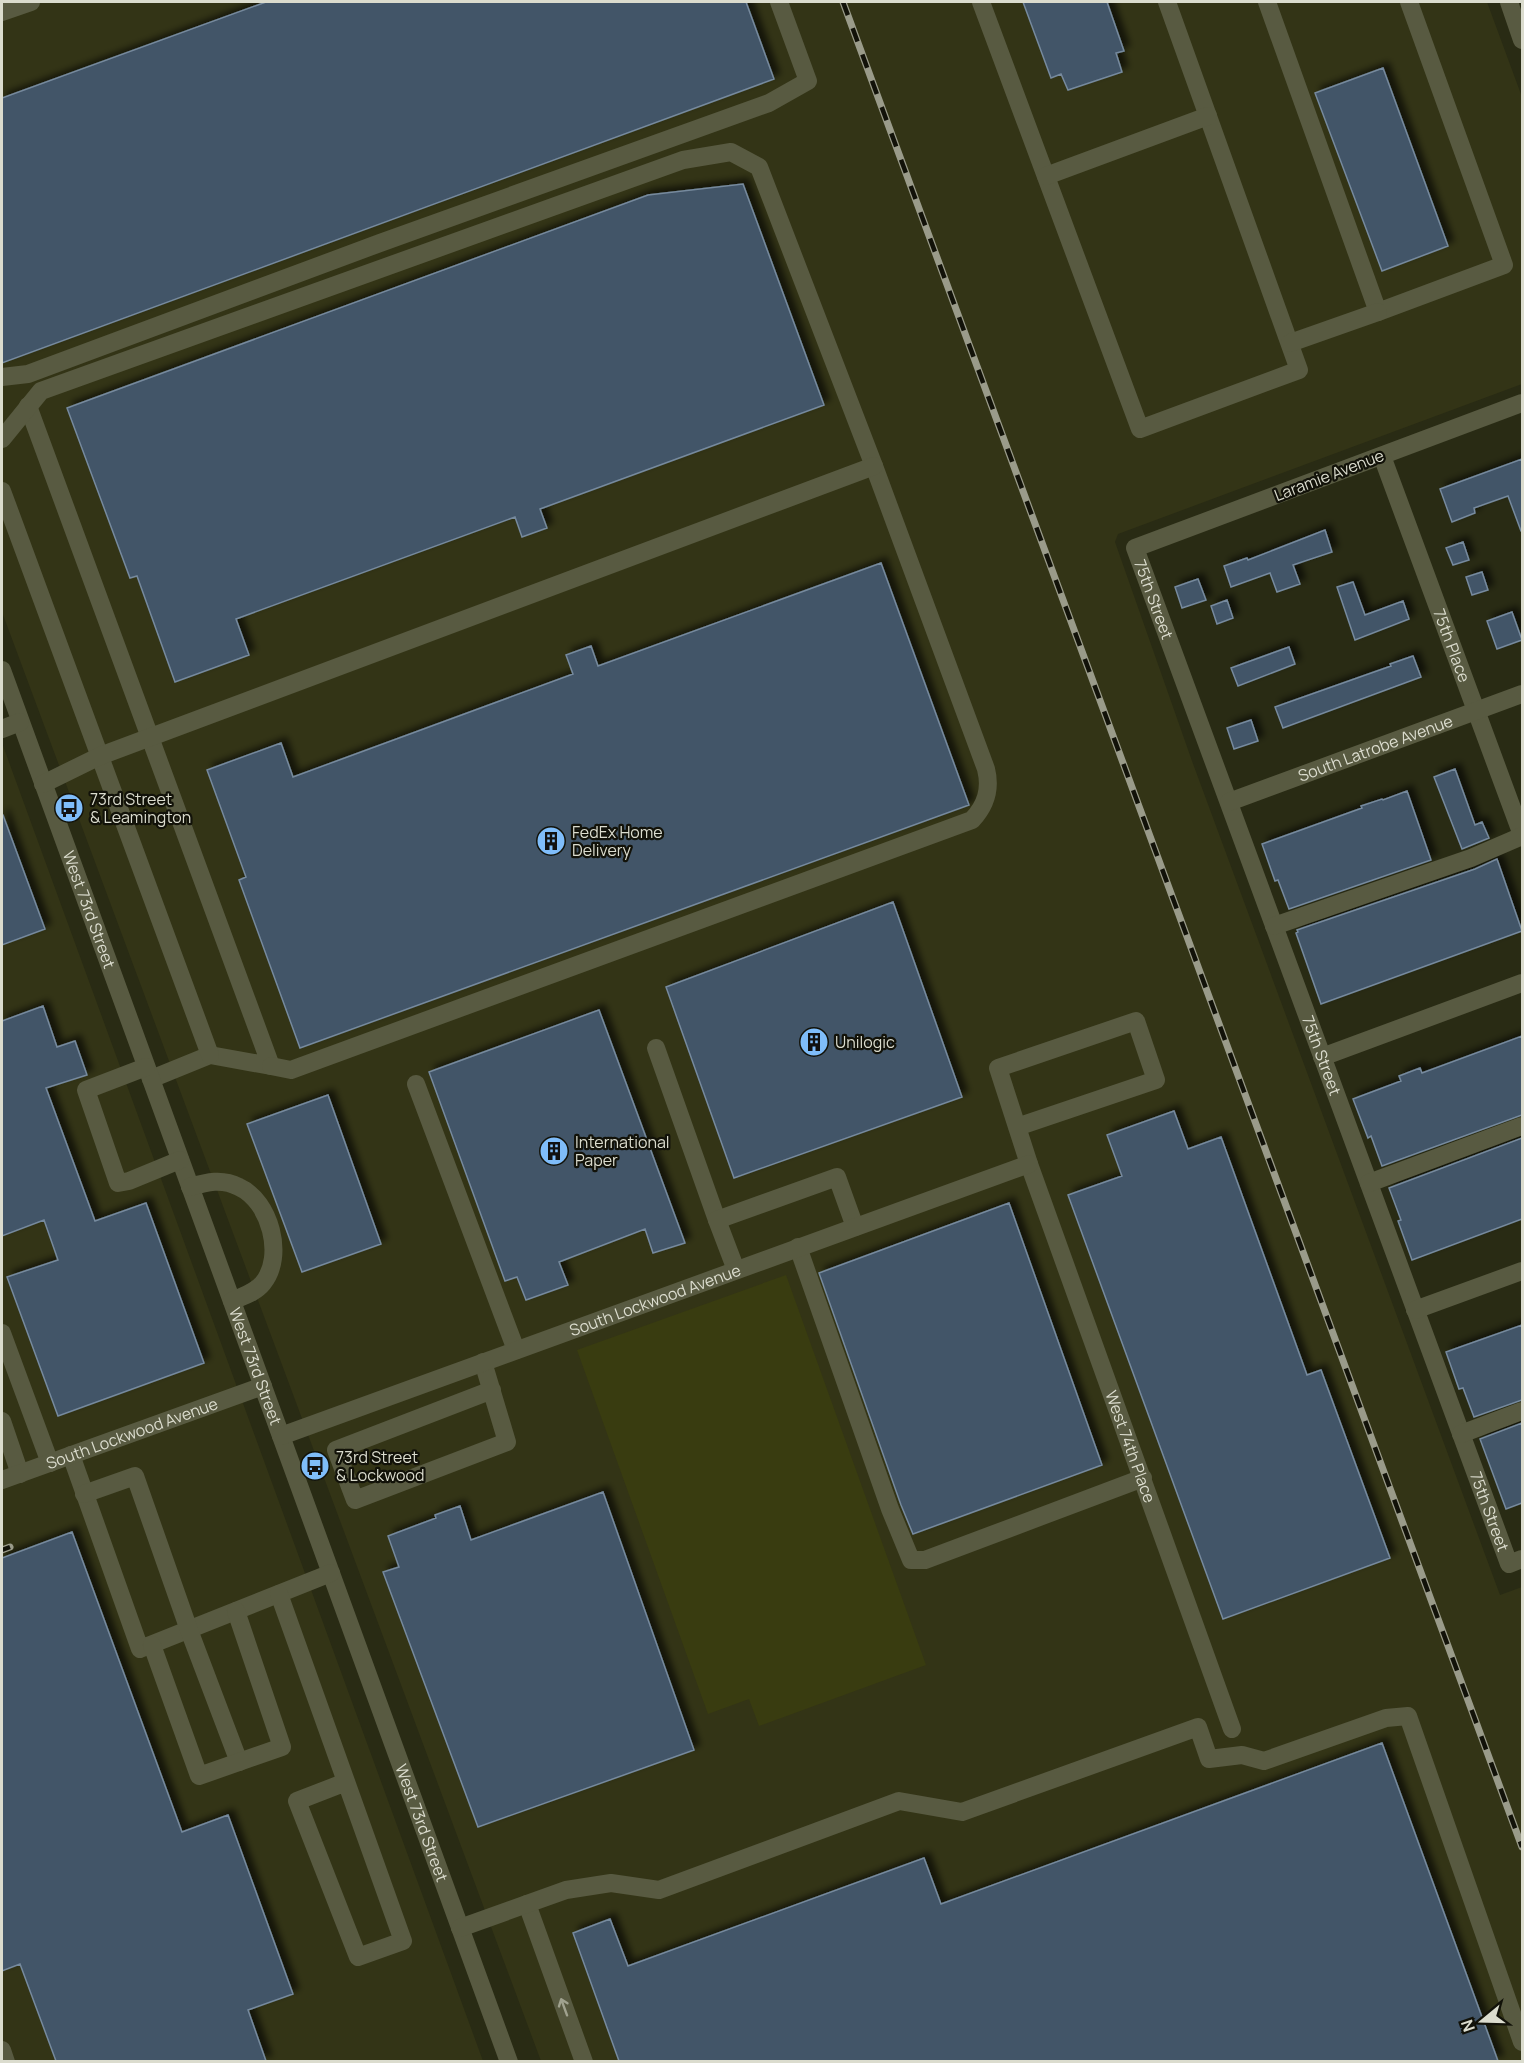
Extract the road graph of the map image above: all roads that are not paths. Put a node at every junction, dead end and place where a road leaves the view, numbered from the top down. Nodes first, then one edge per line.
1 (31, 2) edge
2 (779, 2) edge
3 (981, 2) edge
4 (1167, 2) edge
5 (1267, 2) edge
6 (1409, 2) edge
7 (1509, 2) edge
8 (2, 12) edge
9 (1522, 40) edge
10 (1208, 116) junction
11 (1046, 176) junction
12 (1378, 312) junction
13 (1290, 343) junction
14 (2, 377) edge
15 (1522, 404) edge
16 (28, 406) junction
17 (2, 439) edge
18 (1382, 456) junction
19 (874, 466) junction
20 (2, 491) edge
21 (1136, 548) joint
22 (2, 670) edge
23 (1522, 694) edge
24 (1477, 711) junction
25 (20, 722) junction
26 (2, 729) edge
27 (150, 738) junction
28 (100, 756) junction
29 (43, 784) junction
30 (1229, 802) junction
31 (1522, 835) edge
32 (1274, 926) junction
33 (1522, 983) edge
34 (656, 1048) dead end
35 (210, 1055) junction
36 (1322, 1057) junction
37 (271, 1066) junction
38 (148, 1073) junction
39 (416, 1084) dead end
40 (1522, 1126) edge
41 (1017, 1127) junction
42 (180, 1160) junction
43 (1029, 1164) junction
44 (1369, 1183) junction
45 (190, 1187) junction
46 (717, 1220) junction
47 (855, 1227) junction
48 (798, 1248) junction
49 (735, 1270) junction
50 (1522, 1271) edge
51 (232, 1301) junction
52 (1415, 1310) junction
53 (2, 1333) edge
54 (516, 1350) junction
55 (483, 1362) junction
56 (263, 1386) junction
57 (492, 1390) junction
58 (1522, 1411) edge
59 (2, 1421) edge
60 (1461, 1434) junction
61 (281, 1436) junction
62 (71, 1455) junction
63 (50, 1463) junction
64 (20, 1474) junction
65 (1143, 1478) junction
66 (2, 1480) edge
67 (84, 1494) junction
68 (1516, 1562) edge
69 (331, 1573) junction
70 (279, 1594) junction
71 (236, 1611) junction
72 (189, 1630) junction
73 (152, 1645) junction
74 (1232, 1729) dead end
75 (239, 1762) junction
76 (346, 1782) junction
77 (527, 1904) junction
78 (460, 1928) junction
79 (1522, 2042) edge
80 (2, 2050) edge
81 (6, 2061) edge
82 (509, 2061) edge
83 (584, 2061) edge

1 - 8 street
2 - 14 street
3 - 11 street
4 - 10 street
5 - 12 street
6 - 12 street
7 - 9 street
10 - 11 street
10 - 13 street
11 - 13 street
12 - 13 street
15 - 18 street, Laramie Avenue
16 - 17 street
16 - 19 street
16 - 27 street
18 - 21 street, Laramie Avenue
18 - 24 street, 75th Place
19 - 27 street
19 - 37 street
20 - 28 street
21 - 30 street, 75th Street
22 - 25 street, West 73rd Street
23 - 24 street, South Latrobe Avenue
24 - 30 street, South Latrobe Avenue
24 - 31 street, 75th Place
25 - 26 street
25 - 29 street, West 73rd Street
27 - 28 street
27 - 37 street
28 - 29 street
28 - 35 street
29 - 38 street, West 73rd Street
30 - 32 street, 75th Street
31 - 32 street
32 - 36 street, 75th Street
33 - 36 street
34 - 46 street
35 - 37 street
35 - 38 street
36 - 44 street, 75th Street
38 - 42 street, West 73rd Street
38 - 42 street
39 - 54 street
40 - 44 street
41 - 41 street, West 74th Place
41 - 43 street, West 74th Place
42 - 45 street, West 73rd Street
43 - 47 street, South Lockwood Avenue
43 - 65 street, West 74th Place
44 - 52 street, 75th Street
45 - 51 street, West 73rd Street
45 - 51 street
46 - 47 street
46 - 49 street
47 - 48 street, South Lockwood Avenue
48 - 49 street, South Lockwood Avenue
48 - 65 street
49 - 54 street, South Lockwood Avenue
50 - 52 street
51 - 56 street, West 73rd Street
52 - 60 street, 75th Street
53 - 63 street
54 - 55 street, South Lockwood Avenue
55 - 57 street
55 - 61 street, South Lockwood Avenue
56 - 61 street, West 73rd Street
56 - 62 street, South Lockwood Avenue
57 - 57 street
58 - 60 street
59 - 64 street
60 - 68 street, 75th Street
61 - 69 street, West 73rd Street
62 - 63 street, South Lockwood Avenue
62 - 67 street
63 - 64 street, South Lockwood Avenue
64 - 66 street, South Lockwood Avenue
65 - 74 street, West 74th Place
67 - 72 street
67 - 73 street
69 - 70 street
69 - 78 street, West 73rd Street
70 - 71 street
70 - 76 street
71 - 72 street
71 - 75 street
72 - 73 street
72 - 75 street
73 - 75 street
76 - 76 street
77 - 78 street
77 - 79 street
83 -> 77 street
78 - 82 street, West 73rd Street
80 - 81 street

